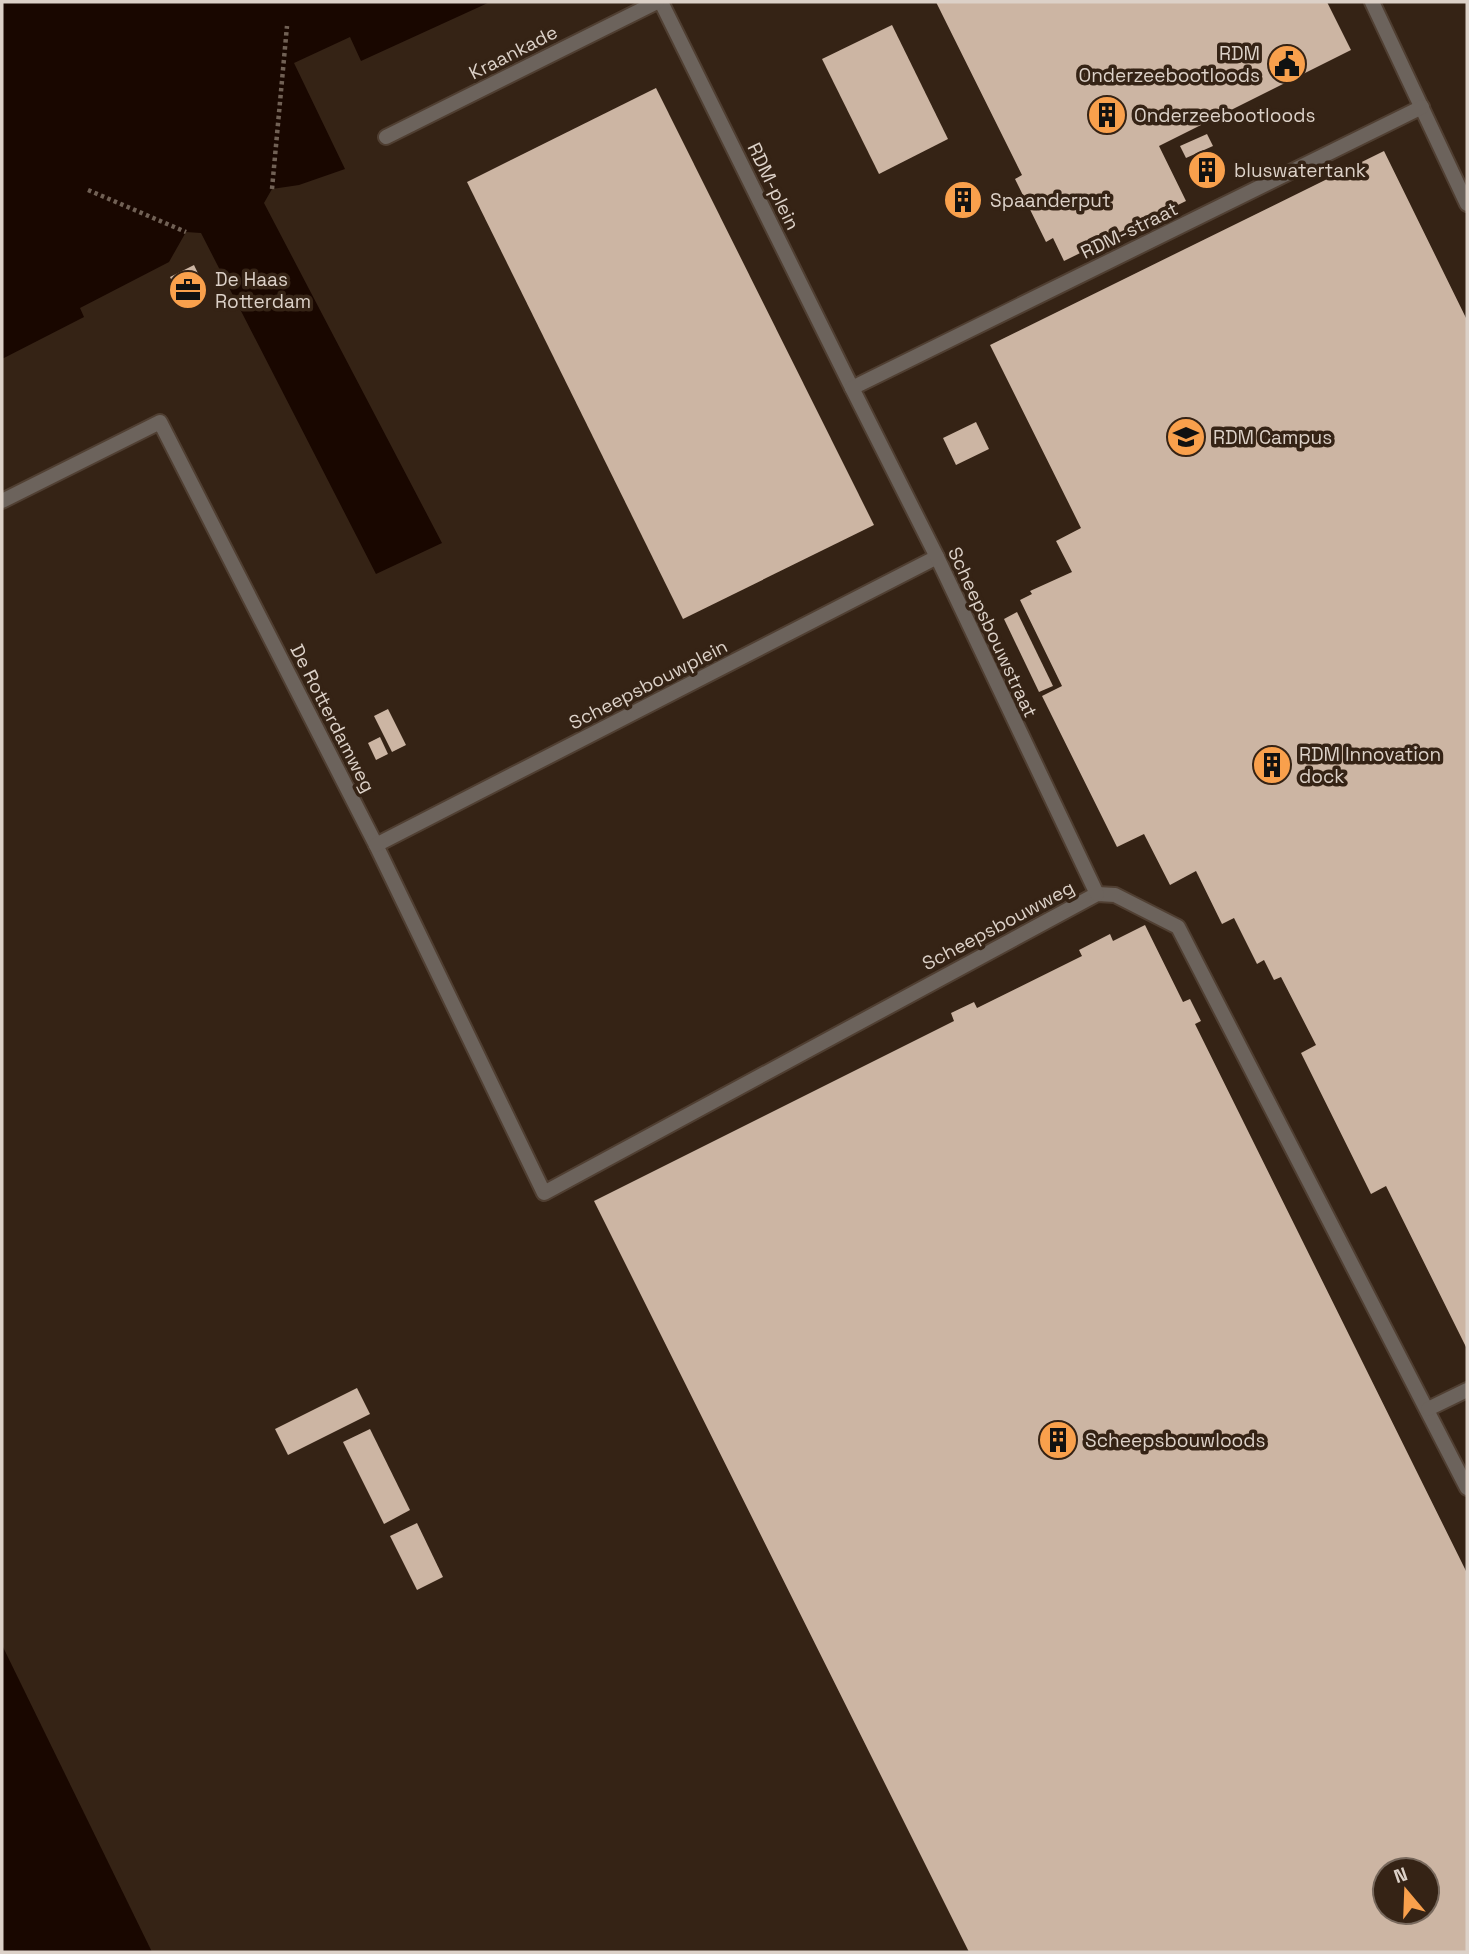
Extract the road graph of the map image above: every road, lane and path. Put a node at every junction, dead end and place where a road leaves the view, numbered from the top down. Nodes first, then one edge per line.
1 (659, 2) edge
2 (1372, 2) edge
3 (287, 26) dead end
4 (1422, 107) junction
5 (386, 137) dead end
6 (272, 189) dead end
7 (88, 190) dead end
8 (1467, 204) edge
9 (186, 232) dead end
10 (852, 388) junction
11 (2, 501) edge
12 (937, 556) junction
13 (376, 845) junction
14 (1097, 894) junction
15 (544, 1193) joint
16 (1467, 1390) edge
17 (1428, 1409) junction
18 (1467, 1488) edge

1 - 5 street, Kraankade
1 - 10 street, RDM-plein
2 - 4 street
3 - 6 path
4 - 8 street
4 - 10 street, RDM-straat
7 - 9 path
10 - 12 street, Scheepsbouwstraat
11 - 13 street, De Rotterdamweg
12 - 13 street, Scheepsbouwplein
12 - 14 street, Scheepsbouwstraat
13 - 15 street, De Rotterdamweg
14 - 15 street, Scheepsbouwweg
14 - 17 street, Scheepsbouwweg
16 - 17 street
17 - 18 street, Scheepsbouwweg

